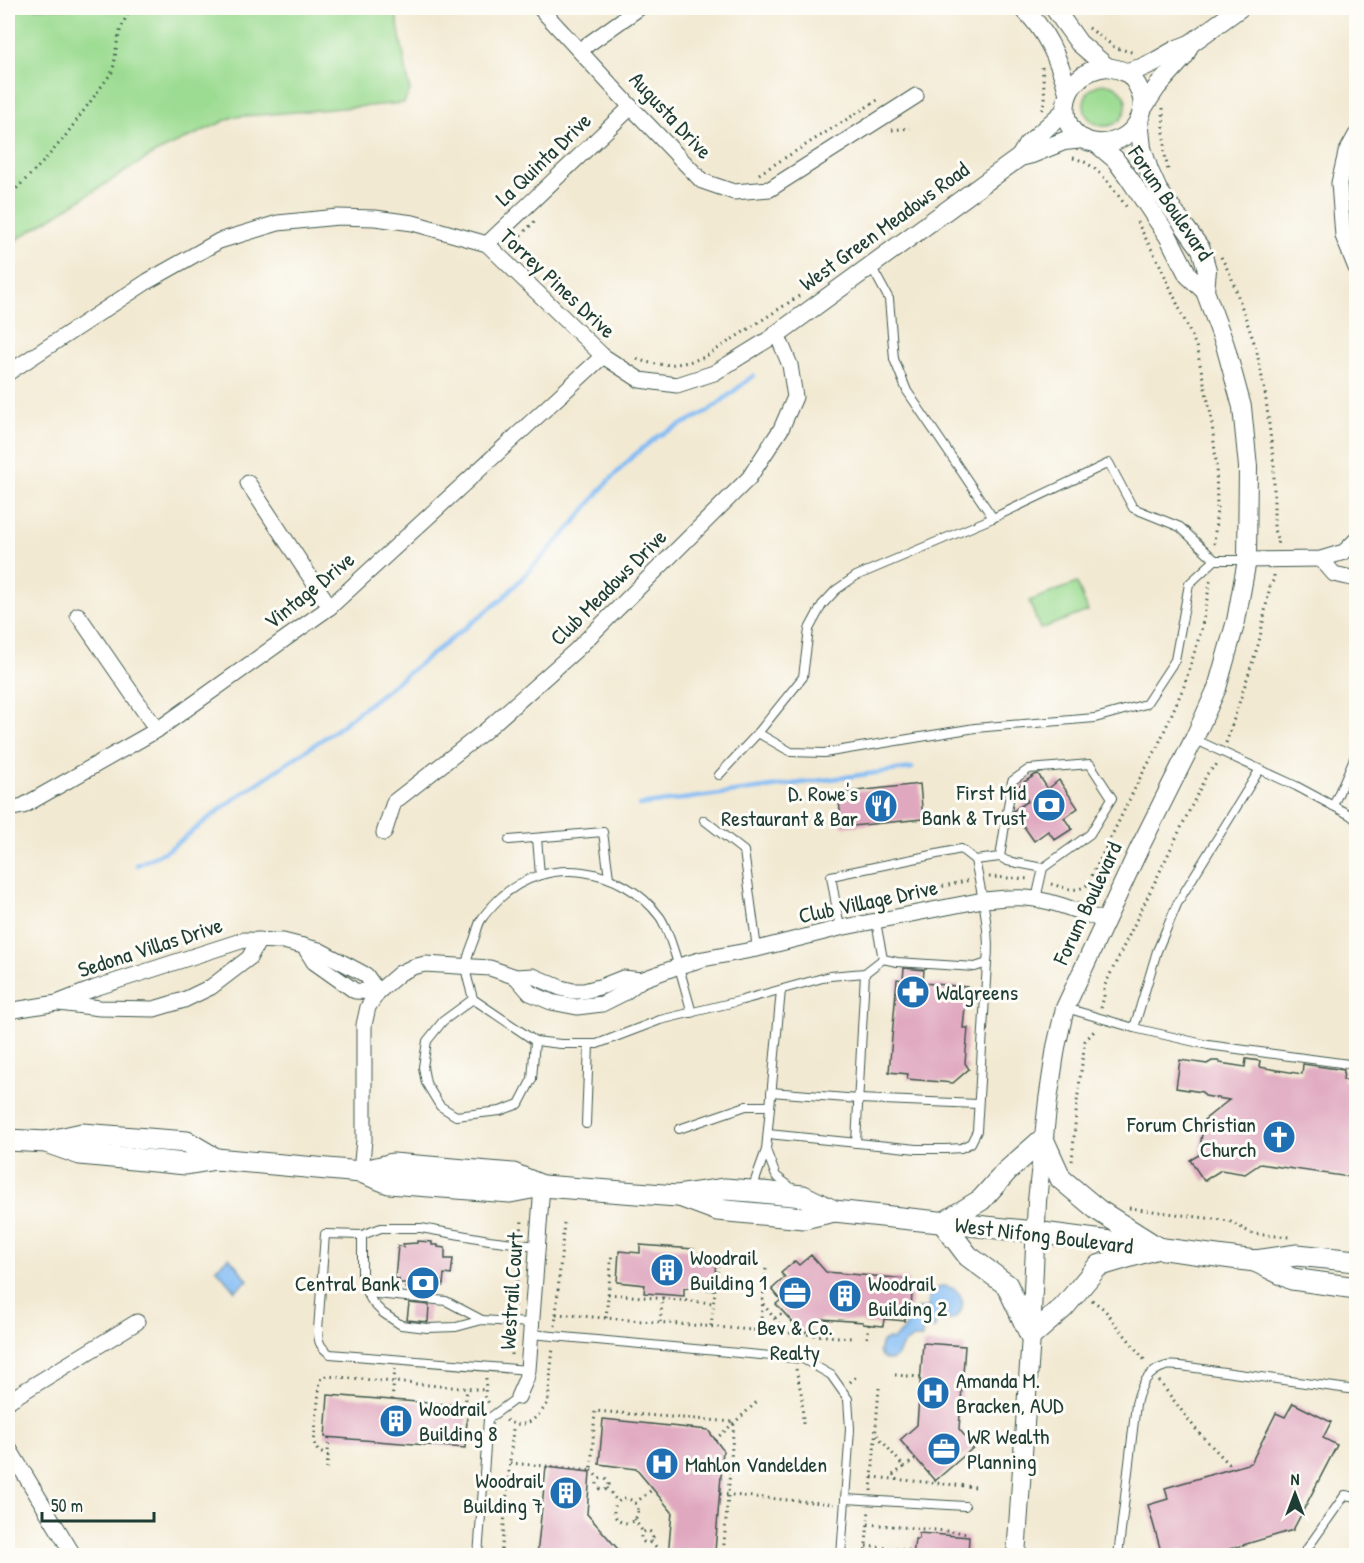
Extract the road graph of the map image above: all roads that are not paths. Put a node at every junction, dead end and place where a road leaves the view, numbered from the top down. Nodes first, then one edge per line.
1 (540, 8) edge
2 (639, 8) edge
3 (1023, 8) edge
4 (1054, 8) edge
5 (1240, 8) edge
6 (1190, 44) junction
7 (580, 51) junction
8 (1107, 67) junction
9 (1127, 72) junction
10 (1068, 92) junction
11 (916, 96) dead end
12 (631, 107) junction
13 (1065, 111) junction
14 (1141, 114) junction
15 (1356, 135) edge
16 (1090, 141) junction
17 (1020, 157) junction
18 (487, 244) junction
19 (871, 266) junction
20 (1356, 268) edge
21 (1205, 291) junction
22 (777, 334) junction
23 (603, 356) junction
24 (8, 373) edge
25 (248, 483) dead end
26 (993, 518) junction
27 (1356, 540) edge
28 (1321, 559) junction
29 (1214, 560) junction
30 (1247, 560) junction
31 (1356, 579) edge
32 (330, 607) junction
33 (78, 615) dead end
34 (157, 729) junction
35 (758, 733) junction
36 (1194, 739) junction
37 (1356, 754) edge
38 (1260, 769) junction
39 (718, 774) dead end
40 (1333, 806) junction
41 (8, 809) edge
42 (704, 820) dead end
43 (1356, 820) edge
44 (384, 833) dead end
45 (537, 838) junction
46 (509, 840) dead end
47 (1000, 857) junction
48 (975, 860) junction
49 (1043, 868) junction
50 (540, 874) junction
51 (609, 878) junction
52 (1036, 899) junction
53 (983, 900) junction
54 (1105, 921) junction
55 (876, 922) junction
56 (840, 928) junction
57 (259, 940) junction
58 (757, 949) junction
59 (883, 959) junction
60 (987, 963) junction
61 (466, 966) junction
62 (680, 966) junction
63 (865, 973) junction
64 (781, 990) junction
65 (378, 992) junction
66 (473, 999) junction
67 (57, 1003) junction
68 (1065, 1008) junction
69 (8, 1011) edge
70 (692, 1012) junction
71 (1134, 1028) junction
72 (535, 1041) junction
73 (589, 1044) junction
74 (1356, 1065) edge
75 (771, 1092) junction
76 (859, 1099) junction
77 (978, 1104) junction
78 (770, 1106) junction
79 (586, 1124) dead end
80 (679, 1129) dead end
81 (768, 1134) junction
82 (1043, 1139) junction
83 (8, 1140) edge
84 (856, 1143) junction
85 (766, 1150) junction
86 (361, 1172) junction
87 (542, 1186) junction
88 (751, 1191) junction
89 (677, 1196) junction
90 (803, 1196) junction
91 (834, 1211) junction
92 (943, 1223) junction
93 (1035, 1232) junction
94 (362, 1235) junction
95 (536, 1246) junction
96 (1158, 1248) junction
97 (1255, 1261) junction
98 (1356, 1261) edge
99 (1356, 1288) edge
100 (367, 1293) junction
101 (482, 1320) junction
102 (137, 1322) dead end
103 (531, 1328) junction
104 (1031, 1336) junction
105 (528, 1370) junction
106 (1356, 1390) edge
107 (518, 1397) joint
108 (8, 1401) edge
109 (8, 1447) edge
110 (1356, 1497) edge
111 (846, 1502) junction
112 (964, 1506) dead end
113 (74, 1556) edge
114 (478, 1556) edge
115 (841, 1556) edge
116 (1016, 1556) edge
117 (1118, 1556) edge
118 (1302, 1556) edge

1 - 7 street, Augusta Drive
2 - 7 street
3 - 10 street
4 - 8 street
5 - 6 street
6 - 9 street
6 - 14 street
7 - 12 street, Augusta Drive
8 - 9 street
8 - 10 street
9 - 14 street
10 - 13 street
11 - 12 street, Augusta Drive
12 - 18 street, La Quinta Drive
13 - 16 street
13 - 17 street, West Green Meadows Road
14 - 16 street
14 - 21 street, Forum Boulevard
15 - 20 street
16 - 17 street, West Green Meadows Road
16 - 21 street, Forum Boulevard
17 - 19 street, West Green Meadows Road
18 - 23 street, Torrey Pines Drive
18 - 24 street, Torrey Pines Drive
19 - 22 street, West Green Meadows Road
19 - 26 lane
21 - 30 street, Forum Boulevard
22 - 23 street, Torrey Pines Drive
22 - 44 street, Club Meadows Drive
23 - 32 street, Vintage Drive
25 - 32 street
26 - 29 lane
26 - 35 lane
27 - 28 street
28 - 30 street
28 - 31 street
29 - 30 lane
29 - 35 lane
30 - 36 street, Forum Boulevard
32 - 34 street, Vintage Drive
33 - 34 street
34 - 41 street, Vintage Drive
35 - 39 lane
36 - 38 lane
36 - 54 street, Forum Boulevard
37 - 40 lane
38 - 40 lane
38 - 71 lane
40 - 43 lane
42 - 58 lane
45 - 46 lane
45 - 50 lane
45 - 51 lane
47 - 48 lane
47 - 49 lane
47 - 49 lane
48 - 53 lane
48 - 56 lane
49 - 52 lane
50 - 51 lane
50 - 61 lane
51 - 62 lane
52 - 53 street, Club Village Drive
52 - 54 street, Club Village Drive
53 - 55 street, Club Village Drive
53 - 60 lane
54 - 68 street, Forum Boulevard
55 - 56 street, Club Village Drive
55 - 59 lane
56 - 58 street, Club Village Drive
57 - 65 street, Sedona Villas Drive
57 - 67 street, Sedona Villas Drive
57 - 67 street, Sedona Villas Drive
58 - 62 street, Club Village Drive
59 - 60 lane
59 - 63 lane
60 - 77 lane
61 - 62 street, Club Village Drive
61 - 65 street, Club Village Drive
61 - 66 lane
62 - 70 lane
63 - 64 lane
63 - 76 lane
64 - 70 lane
64 - 75 lane
65 - 86 street, Club Village Drive
66 - 72 lane
66 - 72 lane
67 - 69 street, Sedona Villas Drive
68 - 71 lane
68 - 82 street, Forum Boulevard
70 - 73 lane
71 - 74 lane
72 - 73 lane
73 - 79 lane
75 - 76 lane
75 - 78 lane
76 - 77 lane
76 - 84 lane
77 - 84 lane
78 - 80 lane
78 - 81 lane
81 - 84 lane
81 - 85 lane
82 - 92 main road
82 - 93 street, Forum Boulevard
82 - 96 main road
83 - 86 main road, West Nifong Boulevard
85 - 88 lane
85 - 90 lane
86 - 87 main road, West Nifong Boulevard
87 - 89 main road, West Nifong Boulevard
87 - 95 street, Westrail Court
88 - 89 main road, West Nifong Boulevard
88 - 90 main road, West Nifong Boulevard
89 - 91 main road, West Nifong Boulevard
90 - 91 main road, West Nifong Boulevard
91 - 92 main road, West Nifong Boulevard
92 - 93 main road, West Nifong Boulevard
92 - 104 main road
93 - 96 main road, West Nifong Boulevard
93 - 104 street, Forum Boulevard
94 - 95 lane
94 - 100 lane
94 - 105 lane
95 - 103 street, Westrail Court
96 - 97 main road, West Nifong Boulevard
96 - 104 main road
97 - 98 main road, West Nifong Boulevard
97 - 99 main road, West Nifong Boulevard
100 - 101 lane
100 - 101 lane
101 - 103 lane
102 - 108 street
103 - 105 street, Westrail Court
103 - 111 lane
104 - 116 street, Forum Boulevard
105 - 107 street, Westrail Court
106 - 117 lane
107 - 114 lane
109 - 113 street
110 - 118 lane
111 - 112 lane
111 - 115 lane

